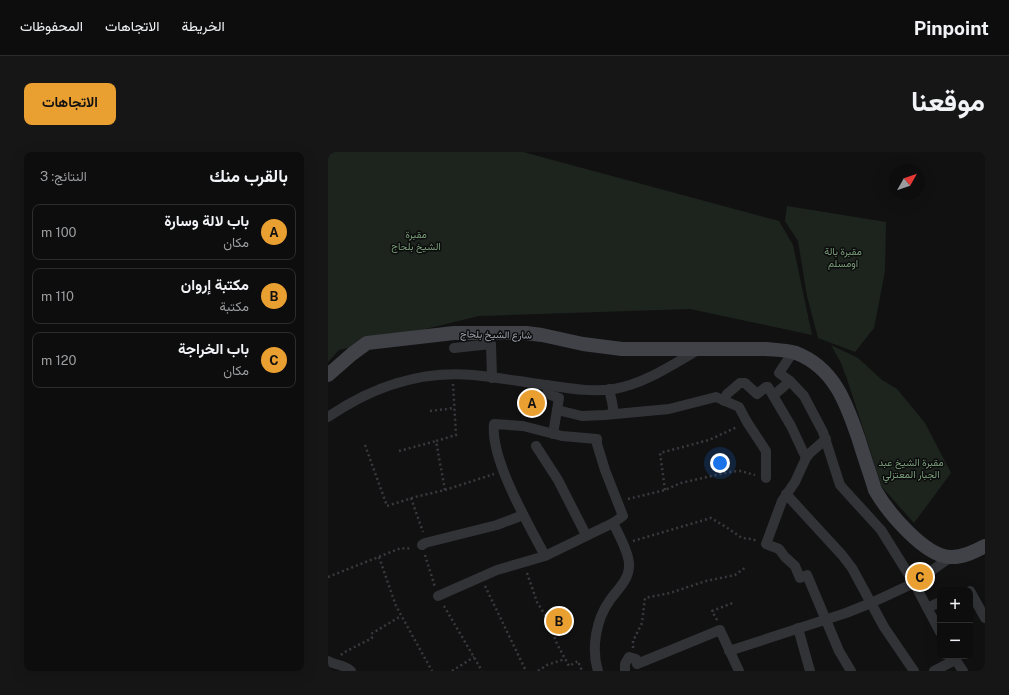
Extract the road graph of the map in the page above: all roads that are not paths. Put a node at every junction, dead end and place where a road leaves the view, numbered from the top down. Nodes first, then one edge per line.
1 (454, 348) dead end
2 (699, 349) junction
3 (793, 352) junction
4 (328, 375) edge
5 (492, 378) junction
6 (790, 381) junction
7 (547, 385) junction
8 (609, 389) junction
9 (774, 395) junction
10 (724, 401) junction
11 (557, 410) junction
12 (614, 414) junction
13 (328, 417) edge
14 (553, 434) junction
15 (826, 440) junction
16 (536, 446) dead end
17 (806, 458) junction
18 (766, 478) road end
19 (786, 494) junction
20 (523, 515) junction
21 (613, 523) junction
22 (586, 535) junction
23 (424, 544) road end
24 (985, 546) edge
25 (545, 556) junction
26 (951, 557) junction
27 (914, 583) junction
28 (438, 596) road end
29 (973, 596) edge
30 (871, 603) junction
31 (937, 603) edge
32 (927, 608) junction
33 (985, 618) edge
34 (825, 619) junction
35 (937, 626) edge
36 (798, 628) junction
37 (729, 650) junction
38 (952, 659) edge
39 (955, 659) edge
40 (331, 663) edge
41 (351, 671) edge
42 (598, 671) edge
43 (625, 671) edge
44 (738, 671) edge
45 (810, 671) edge
46 (851, 671) edge
47 (914, 671) edge
48 (934, 671) edge
49 (963, 671) edge

1 - 5 street
2 - 3 main road, شارع الشيخ بلحاج
2 - 4 main road, شارع الشيخ بلحاج
2 - 8 street
3 - 6 street
3 - 26 main road, شارع الشيخ بلحاج
5 - 7 street
5 - 13 street
6 - 9 street
6 - 15 street
7 - 8 street
7 - 11 street
8 - 12 street
9 - 10 street
9 - 17 street
10 - 12 street
10 - 18 street
11 - 12 street
11 - 14 street
14 - 20 street
14 - 21 street
15 - 17 street
15 - 27 street
16 - 22 street
17 - 19 street
19 - 30 street
19 - 34 street
20 - 23 street
20 - 25 street
21 - 22 street
21 - 42 street
22 - 25 street
24 - 26 main road
25 - 28 street
26 - 27 street
27 - 30 street
27 - 32 street
29 - 33 street
30 - 34 street
30 - 47 street
31 - 32 street
32 - 35 street
34 - 36 street
34 - 46 street
36 - 37 street
36 - 45 street
37 - 43 street
37 - 44 street
38 - 48 street
39 - 49 street
40 - 41 street

